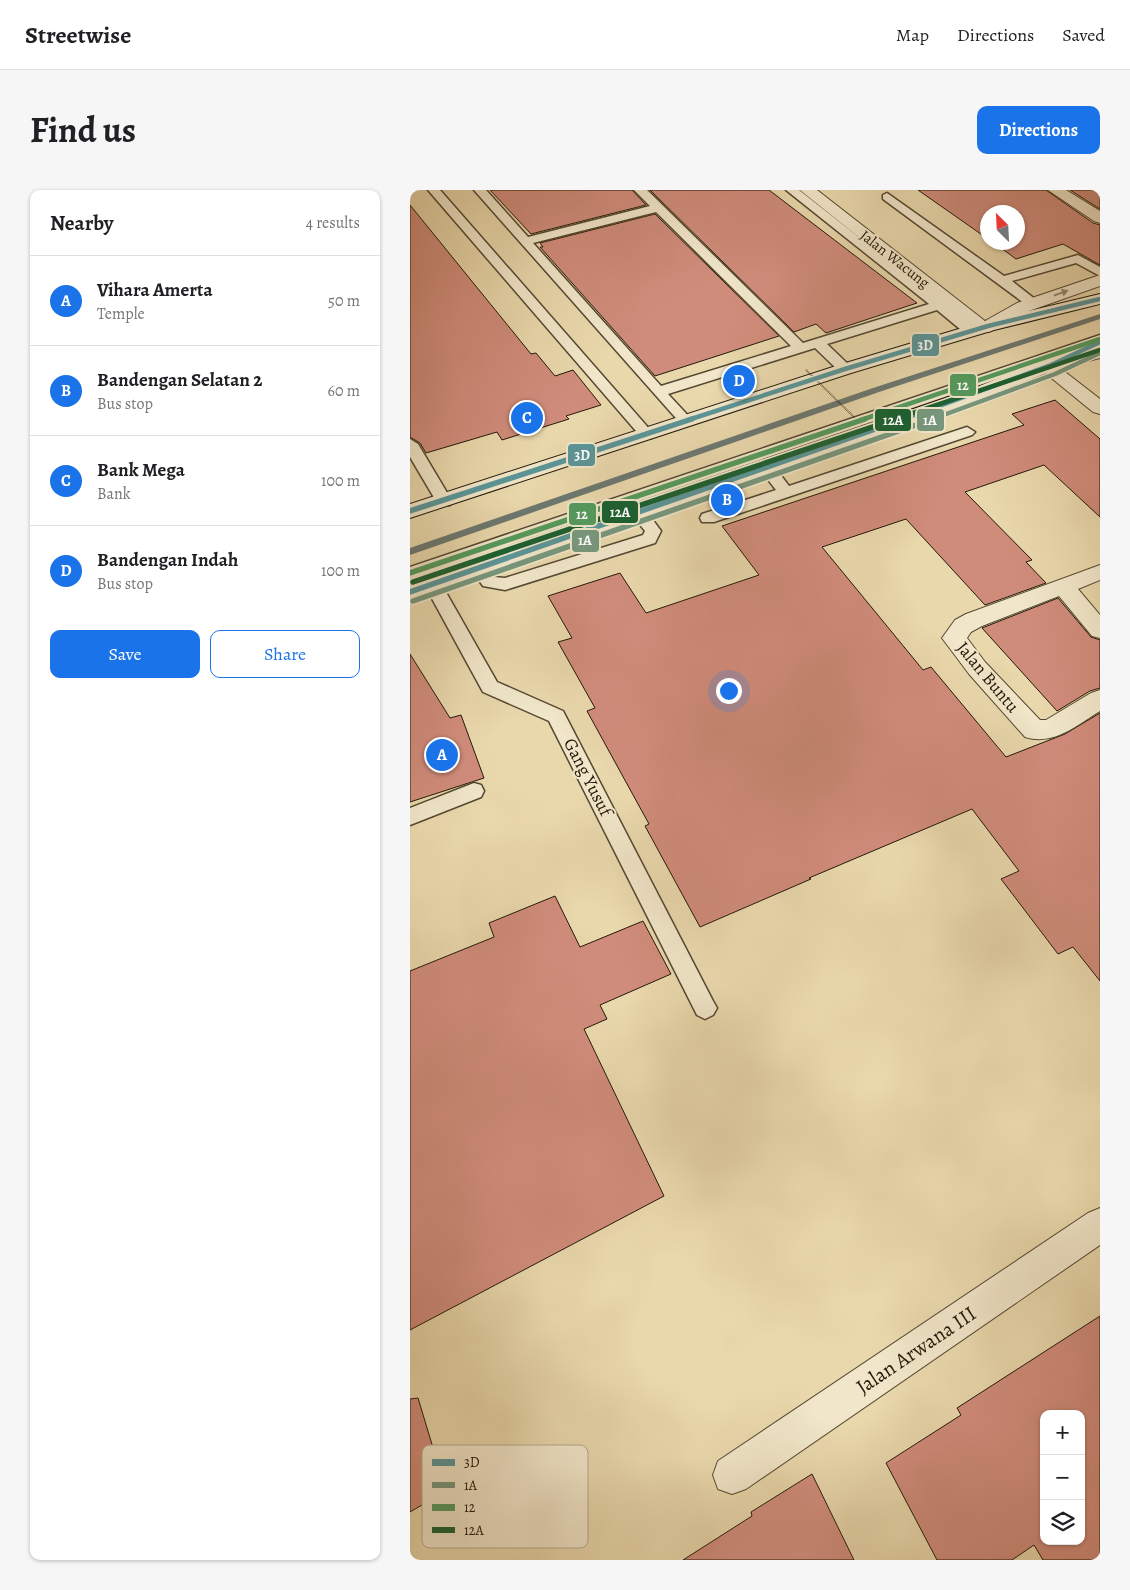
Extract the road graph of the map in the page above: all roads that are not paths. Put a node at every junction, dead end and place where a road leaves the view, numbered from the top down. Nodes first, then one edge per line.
1 (434, 190) edge
2 (480, 190) edge
3 (640, 190) edge
4 (792, 190) edge
5 (808, 190) edge
6 (1056, 190) edge
7 (887, 197) dead end
8 (658, 208) junction
9 (1100, 218) edge
10 (525, 241) junction
11 (1100, 272) edge
12 (1002, 280) junction
13 (1100, 280) edge
14 (1100, 299) edge
15 (1033, 303) junction
16 (938, 306) junction
17 (981, 328) junction
18 (1100, 340) edge
19 (818, 343) junction
20 (801, 348) junction
21 (1100, 353) edge
22 (1049, 366) junction
23 (845, 370) junction
24 (658, 392) junction
25 (1100, 408) edge
26 (687, 422) junction
27 (967, 432) dead end
28 (647, 434) junction
29 (410, 444) edge
30 (767, 468) junction
31 (785, 491) junction
32 (444, 501) junction
33 (410, 511) edge
34 (638, 512) junction
35 (708, 518) dead end
36 (478, 568) junction
37 (1100, 572) edge
38 (410, 573) edge
39 (433, 584) junction
40 (1063, 586) junction
41 (410, 592) edge
42 (1100, 630) edge
43 (1100, 699) edge
44 (474, 790) dead end
45 (410, 817) edge
46 (706, 1008) dead end
47 (1100, 1225) edge
48 (732, 1476) dead end

1 - 28 lane
2 - 10 lane
3 - 8 lane
4 - 16 lane
5 - 17 main road, Jalan Wacung
6 - 9 main road
7 - 12 lane
8 - 10 lane
8 - 20 lane
10 - 24 lane
11 - 12 lane
12 - 15 lane
15 -> 13 main road
14 - 17 main road
15 - 17 main road
16 - 17 lane
16 - 19 lane
17 - 23 main road
18 - 22 main road
18 - 38 lane
19 - 20 lane
19 - 23 lane
20 - 24 lane
21 - 22 main road
22 - 25 main road
22 - 30 main road
23 - 26 main road
24 - 26 lane
26 - 28 main road
27 - 31 lane
28 - 32 main road
29 - 32 lane
30 - 31 lane
30 - 34 main road
31 - 35 lane
32 - 33 main road
34 - 36 main road
34 - 36 lane
36 - 39 main road
37 - 40 main road, Jalan Buntu
39 - 41 main road
39 - 46 lane, Gang Yusuf
40 - 42 main road
40 - 43 main road, Jalan Buntu
44 - 45 lane
47 - 48 main road, Jalan Arwana III

